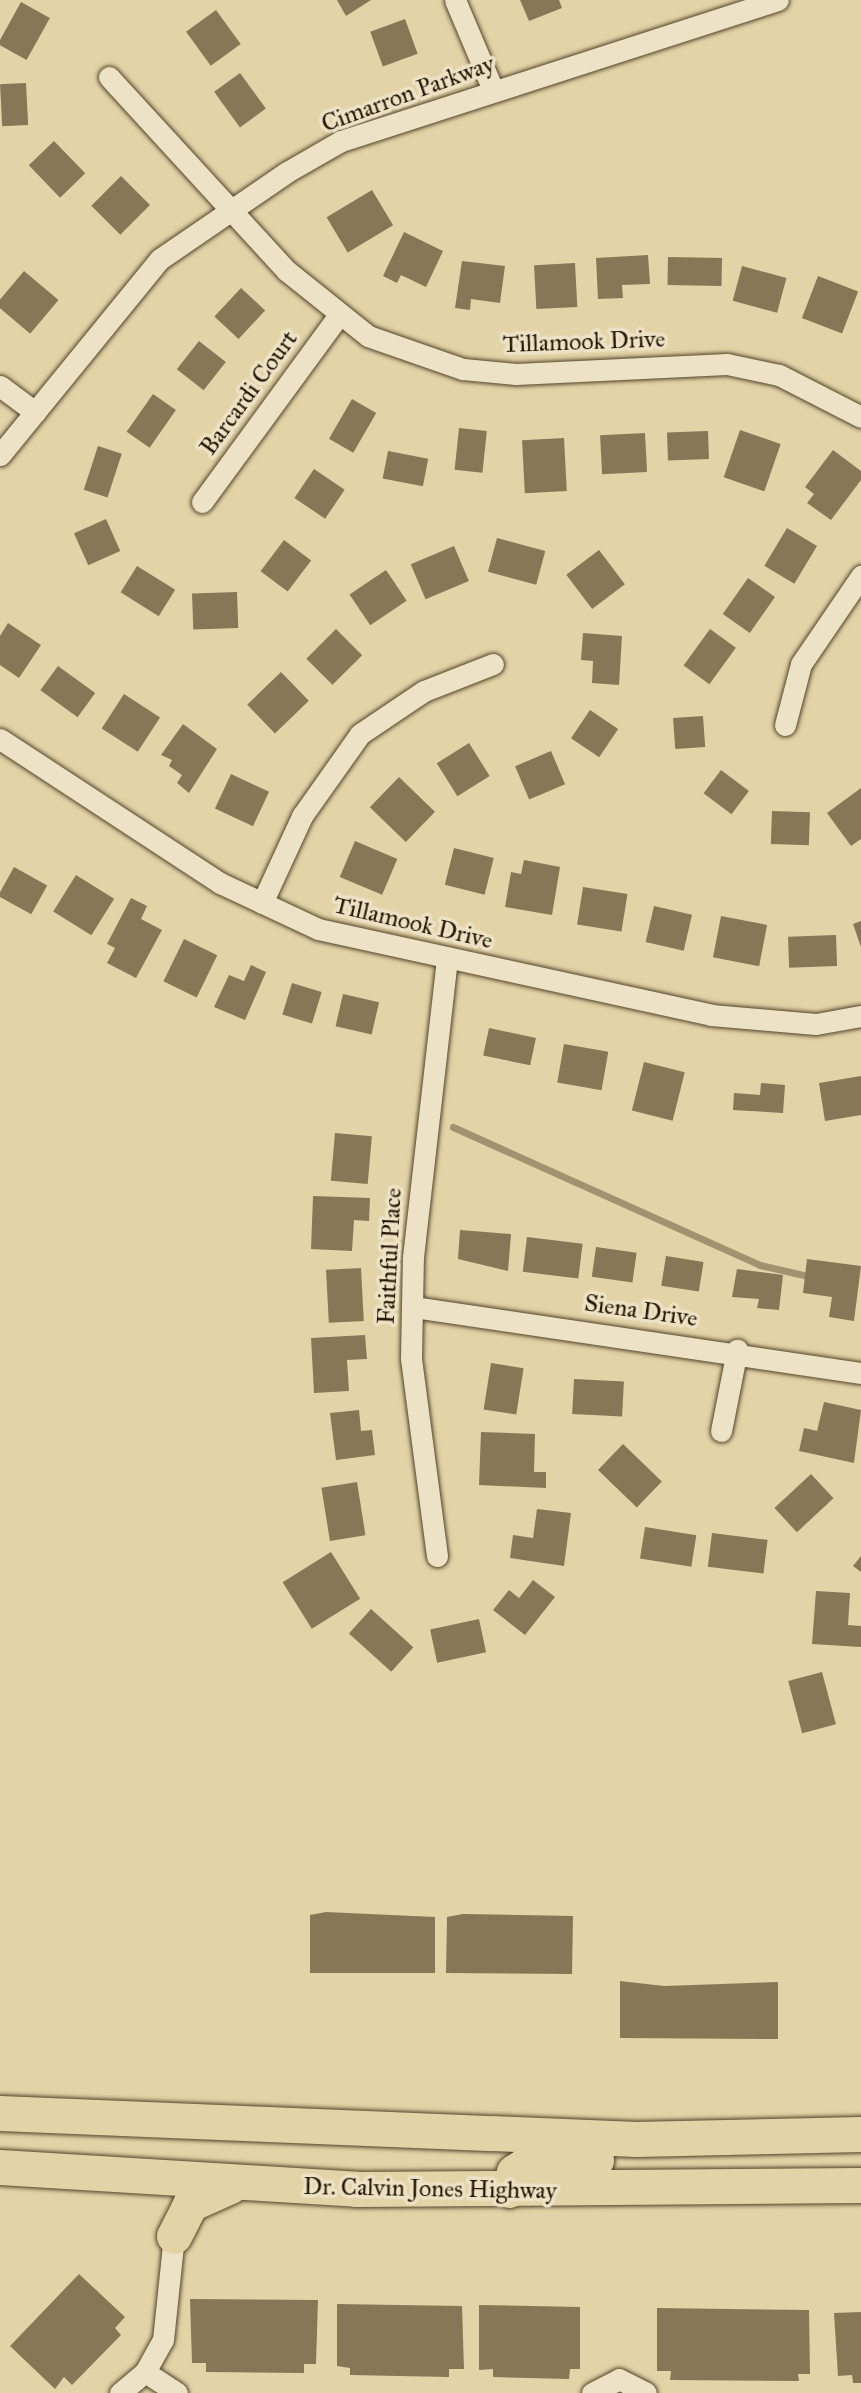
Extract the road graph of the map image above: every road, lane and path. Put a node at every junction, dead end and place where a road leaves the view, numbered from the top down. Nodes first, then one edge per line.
1 (455, 0) edge
2 (778, 0) edge
3 (109, 77) dead end
4 (493, 90) junction
5 (227, 208) junction
6 (338, 316) junction
7 (0, 386) edge
8 (35, 412) junction
9 (861, 417) edge
10 (0, 455) edge
11 (202, 502) dead end
12 (861, 576) edge
13 (493, 664) dead end
14 (785, 725) dead end
15 (0, 739) edge
16 (262, 903) junction
17 (447, 959) junction
18 (861, 1016) edge
19 (413, 1307) junction
20 (737, 1350) junction
21 (861, 1373) edge
22 (720, 1431) dead end
23 (437, 1556) dead end
24 (0, 2113) edge
25 (850, 2134) edge
26 (0, 2167) edge
27 (130, 2180) junction
28 (236, 2184) junction
29 (861, 2185) edge
30 (509, 2190) junction
31 (174, 2236) junction
32 (145, 2372) junction
33 (120, 2393) edge
34 (177, 2393) edge
35 (592, 2393) edge
36 (646, 2393) edge

1 - 4 street
2 - 4 street, Cimarron Parkway
3 - 5 street, Tillamook Drive
4 - 5 street, Cimarron Parkway
5 - 6 street, Tillamook Drive
5 - 8 street, Cimarron Parkway
6 - 9 street, Tillamook Drive
6 - 11 street, Barcardi Court
7 - 8 street
8 - 10 street, Cimarron Parkway
12 - 14 street
13 - 16 street
15 - 16 street, Tillamook Drive
16 - 17 street, Tillamook Drive
17 - 18 street, Tillamook Drive
17 - 19 street, Faithful Place
19 - 20 street, Siena Drive
19 - 23 street, Faithful Place
20 - 21 street, Siena Drive
20 - 22 street
24 - 25 highway
25 - 30 highway
26 - 27 highway, Dr. Calvin Jones Highway
27 - 28 highway, Dr. Calvin Jones Highway
27 - 31 highway
28 - 30 highway, Dr. Calvin Jones Highway
28 - 31 highway
29 - 30 highway, Dr. Calvin Jones Highway
31 - 32 street
32 - 33 street
32 - 34 street
35 - 36 street

